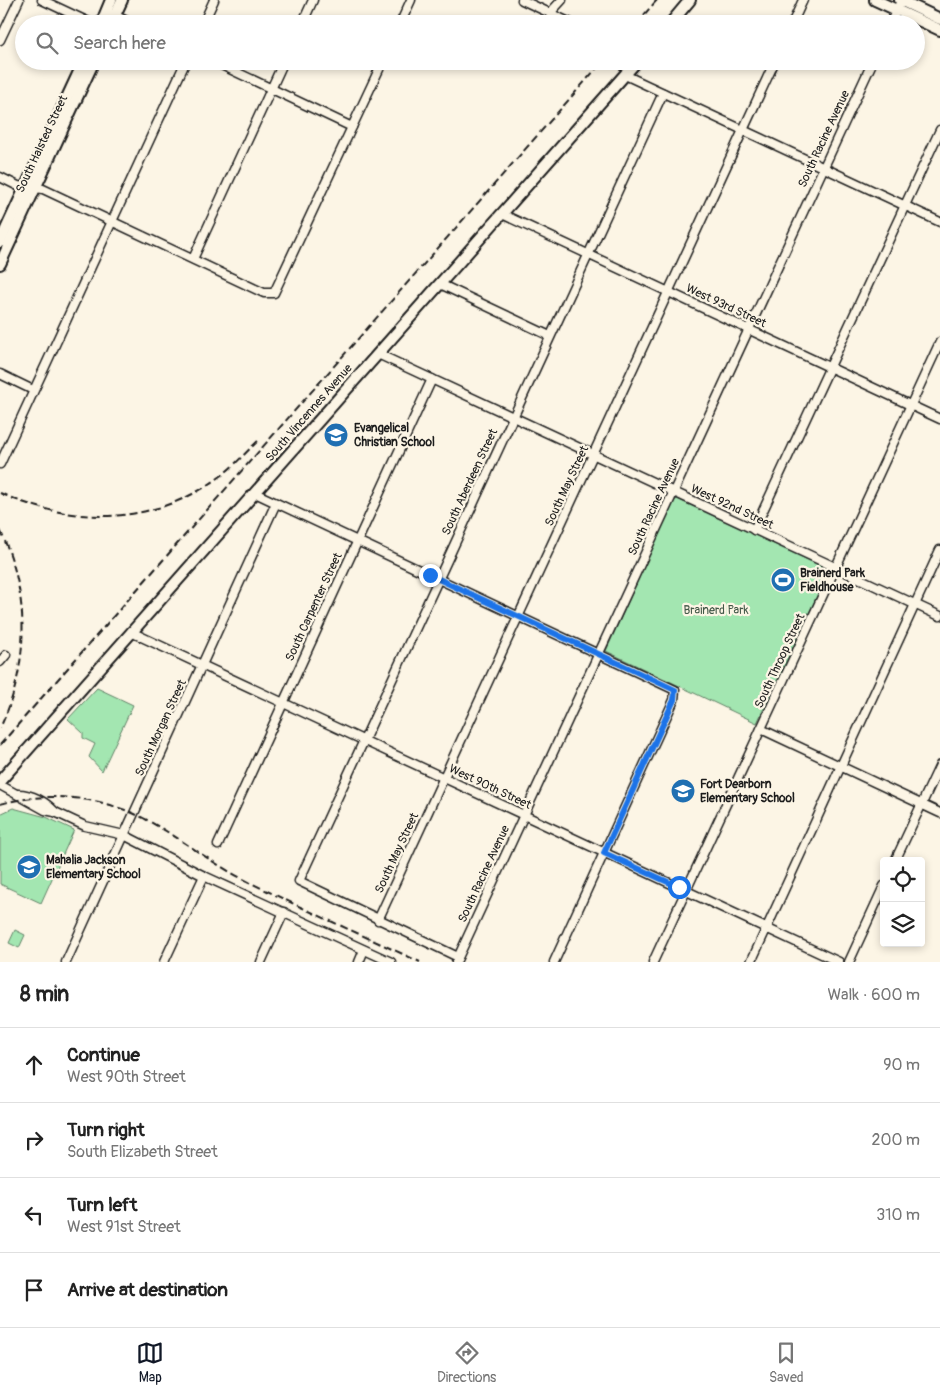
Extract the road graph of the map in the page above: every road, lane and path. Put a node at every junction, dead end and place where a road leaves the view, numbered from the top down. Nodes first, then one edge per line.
1 (19, 0) edge
2 (42, 0) edge
3 (111, 0) edge
4 (122, 0) edge
5 (214, 0) edge
6 (313, 0) edge
7 (411, 0) edge
8 (522, 0) edge
9 (562, 0) edge
10 (690, 0) edge
11 (803, 0) edge
12 (876, 0) edge
13 (900, 3) edge
14 (550, 13) junction
15 (74, 15) edge
16 (111, 15) edge
17 (112, 15) edge
18 (207, 15) edge
19 (306, 15) edge
20 (404, 15) edge
21 (554, 15) edge
22 (678, 15) edge
23 (796, 15) edge
24 (894, 15) edge
25 (918, 15) edge
26 (940, 19) edge
27 (925, 20) edge
28 (940, 30) edge
29 (0, 40) edge
30 (80, 70) edge
31 (89, 70) edge
32 (182, 70) edge
33 (232, 70) edge
34 (280, 70) edge
35 (379, 70) edge
36 (629, 70) edge
37 (771, 70) edge
38 (869, 70) edge
39 (625, 75) junction
40 (271, 89) junction
41 (663, 93) junction
42 (352, 127) junction
43 (743, 130) junction
44 (940, 130) edge
45 (824, 168) junction
46 (0, 177) edge
47 (30, 187) junction
48 (905, 205) junction
49 (502, 214) junction
50 (112, 221) junction
51 (940, 222) edge
52 (0, 242) edge
53 (588, 255) junction
54 (193, 259) junction
55 (0, 264) edge
56 (440, 284) junction
57 (668, 292) junction
58 (749, 330) junction
59 (550, 336) junction
60 (940, 342) edge
61 (378, 354) junction
62 (830, 367) junction
63 (0, 374) edge
64 (432, 379) junction
65 (33, 390) junction
66 (911, 405) junction
67 (513, 417) junction
68 (940, 419) edge
69 (593, 455) junction
70 (0, 464) edge
71 (673, 492) junction
72 (255, 493) junction
73 (276, 503) junction
74 (754, 530) junction
75 (357, 541) junction
76 (940, 550) edge
77 (836, 568) junction
78 (438, 578) junction
79 (915, 604) junction
80 (519, 616) junction
81 (940, 616) edge
82 (131, 632) junction
83 (598, 653) junction
84 (6, 655) dead end
85 (0, 662) edge
86 (202, 665) junction
87 (283, 703) junction
88 (761, 729) junction
89 (363, 740) junction
90 (940, 765) edge
91 (841, 766) junction
92 (444, 778) junction
93 (0, 783) edge
94 (922, 804) junction
95 (940, 813) edge
96 (524, 815) junction
97 (124, 835) junction
98 (218, 845) dead end
99 (604, 853) junction
100 (897, 857) edge
101 (204, 876) junction
102 (686, 891) junction
103 (880, 895) edge
104 (284, 912) junction
105 (378, 920) junction
106 (766, 928) junction
107 (364, 950) junction
108 (457, 960) edge
109 (66, 962) edge
110 (164, 962) edge
111 (261, 962) edge
112 (359, 962) edge
113 (391, 962) edge
114 (554, 962) edge
115 (653, 962) edge
116 (751, 962) edge
117 (839, 962) edge
118 (849, 962) edge

1 - 29 street
2 - 15 street
3 - 16 main road
4 - 17 main road
5 - 18 street
6 - 19 street
7 - 20 street
8 - 14 street
9 - 14 street
10 - 22 main road
11 - 23 street
12 - 13 main road
13 - 24 street
13 - 25 main road
13 - 26 main road
14 - 21 street
27 - 28 main road
30 - 47 main road, South Halsted Street
31 - 47 main road, South Halsted Street
32 - 50 street
33 - 40 street
34 - 40 street
35 - 42 street
36 - 39 main road, South Vincennes Avenue
37 - 43 street, South May Street
38 - 45 street, South Racine Avenue
39 - 41 street
39 - 49 main road, South Vincennes Avenue
40 - 42 street
40 - 54 street
41 - 43 street
41 - 53 street, South Aberdeen Street
42 - 54 street
43 - 45 street
43 - 57 street, South May Street
44 - 48 street
45 - 48 street
45 - 58 street, South Racine Avenue
46 - 47 street
47 - 50 street
47 - 52 main road, South Halsted Street
47 - 55 main road, South Halsted Street
48 - 51 street
48 - 62 street
49 - 53 street, West 93rd Street
49 - 56 main road, South Vincennes Avenue
50 - 54 street
50 - 65 street
53 - 57 street, West 93rd Street
53 - 59 street, South Aberdeen Street
56 - 59 street
56 - 61 main road, South Vincennes Avenue
57 - 58 street, West 93rd Street
57 - 69 street, South May Street
58 - 62 street, West 93rd Street
58 - 71 street, South Racine Avenue
59 - 67 street, South Aberdeen Street
60 - 66 street, South Throop Street
61 - 64 street, West 92nd Street
61 - 72 main road, South Vincennes Avenue
62 - 66 street, West 93rd Street
62 - 74 street
63 - 65 street
64 - 67 street, West 92nd Street
64 - 75 street, South Carpenter Street
65 - 70 street
66 - 68 street, West 93rd Street
66 - 77 street, South Throop Street
67 - 69 street, West 92nd Street
67 - 78 street, South Aberdeen Street
69 - 71 street, West 92nd Street
69 - 80 street, South May Street
71 - 74 street, West 92nd Street
71 - 83 street, South Racine Avenue
72 - 73 street
72 - 82 main road, South Vincennes Avenue
73 - 75 street
73 - 86 street, South Morgan Street
74 - 77 street, West 92nd Street
75 - 78 street
75 - 87 street, South Carpenter Street
76 - 79 street
77 - 79 street, West 92nd Street
77 - 88 street, South Throop Street
78 - 80 street
78 - 89 street, South Aberdeen Street
79 - 81 street, West 92nd Street
79 - 91 street
80 - 83 street
80 - 92 street, South May Street
82 - 86 street, West 90th Street
82 - 93 main road, South Vincennes Avenue
83 - 96 street, South Racine Avenue
83 - 99 street
84 - 85 street
86 - 87 street, West 90th Street
86 - 97 street, South Morgan Street
87 - 89 street, West 90th Street
87 - 98 street, South Carpenter Street
88 - 91 street
88 - 102 street, South Throop Street
89 - 92 street, West 90th Street
89 - 105 street, South Aberdeen Street
90 - 94 street
91 - 94 street
91 - 106 street
92 - 96 street, West 90th Street
92 - 105 street, South May Street
93 - 97 street
94 - 95 street
94 - 100 street
96 - 99 street, West 90th Street
96 - 108 street, South Racine Avenue
97 - 101 street
97 - 109 street, South Morgan Street
99 - 102 street, West 90th Street
99 - 114 street
101 - 104 street
101 - 110 street
102 - 106 street, West 90th Street
102 - 115 street, South Throop Street
103 - 118 street
104 - 107 street
104 - 111 street
105 - 108 street
106 - 116 street
106 - 117 street, West 90th Street
107 - 112 street
107 - 113 street

